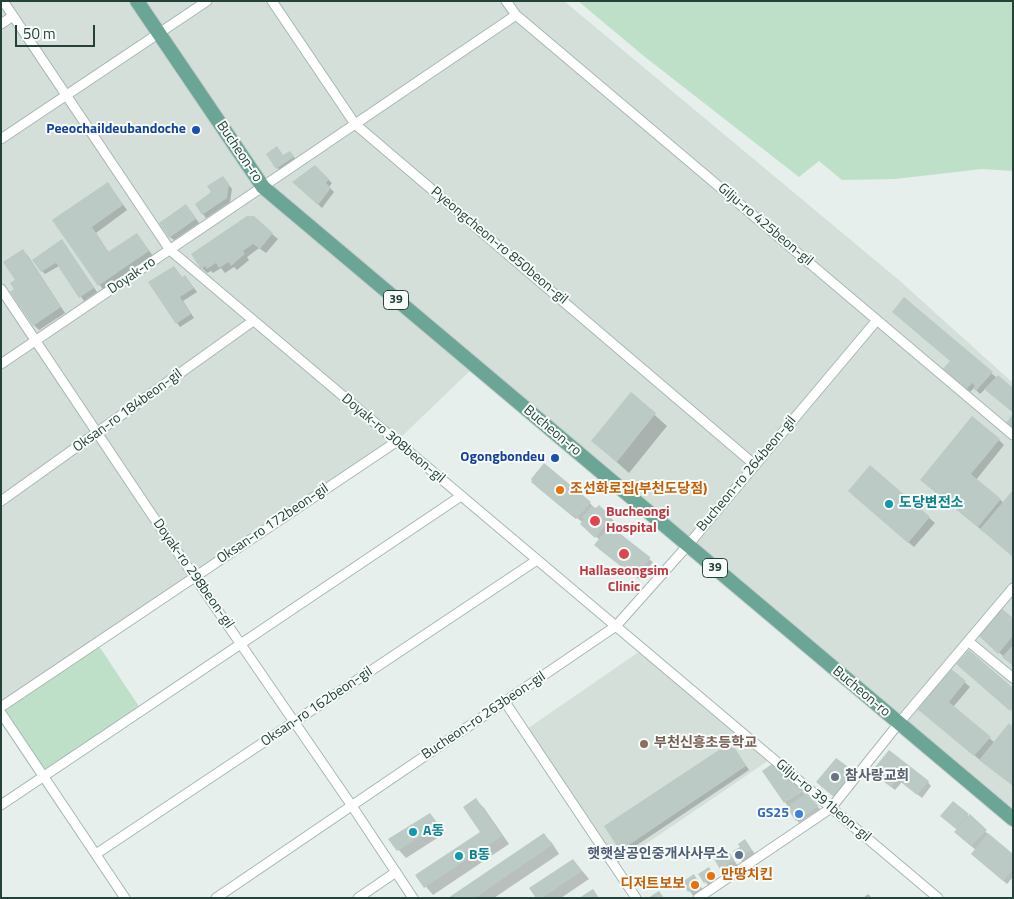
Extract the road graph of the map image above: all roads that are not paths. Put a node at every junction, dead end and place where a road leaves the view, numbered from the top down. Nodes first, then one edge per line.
1 (3, 1) edge
2 (137, 1) edge
3 (207, 1) edge
4 (272, 1) edge
5 (506, 1) edge
6 (13, 16) junction
7 (516, 16) junction
8 (1, 24) edge
9 (159, 34) junction
10 (66, 96) junction
11 (355, 124) junction
12 (1, 139) edge
13 (263, 187) junction
14 (170, 250) junction
15 (1, 289) edge
16 (877, 320) junction
17 (254, 321) junction
18 (35, 341) junction
19 (1, 364) edge
20 (98, 433) junction
21 (1013, 435) edge
22 (396, 442) junction
23 (756, 464) junction
24 (461, 496) junction
25 (1, 501) edge
26 (688, 545) junction
27 (537, 560) junction
28 (195, 577) junction
29 (1013, 588) edge
30 (616, 626) junction
31 (968, 641) junction
32 (241, 644) junction
33 (1013, 678) edge
34 (505, 702) junction
35 (1, 707) edge
36 (1, 712) edge
37 (293, 722) junction
38 (898, 723) junction
39 (44, 776) junction
40 (1, 805) edge
41 (352, 806) junction
42 (831, 808) junction
43 (1013, 819) edge
44 (96, 854) junction
45 (396, 872) junction
46 (125, 898) edge
47 (216, 898) edge
48 (358, 898) edge
49 (413, 898) edge
50 (636, 898) edge
51 (698, 898) edge
52 (938, 898) edge

1 - 6 street, Doyak-ro 308beon-gil
2 - 9 main road, Bucheon-ro / 39
3 - 9 street
4 - 11 street, Pyeongcheon-ro 850beon-gil
5 - 7 street, Gilju-ro 425beon-gil
6 - 8 street
6 - 10 street, Doyak-ro 308beon-gil
7 - 11 street, Doyak-ro
7 - 16 street, Gilju-ro 425beon-gil
9 - 10 street
9 - 13 main road, Bucheon-ro / 39
10 - 12 street
10 - 14 street, Doyak-ro 308beon-gil
11 - 13 street, Doyak-ro
11 - 23 street, Pyeongcheon-ro 850beon-gil
13 - 14 street, Doyak-ro
13 - 26 main road, Bucheon-ro / 39
14 - 17 street, Doyak-ro 308beon-gil
14 - 18 street, Doyak-ro
15 - 18 street, Doyak-ro 298beon-gil
16 - 21 street, Gilju-ro 425beon-gil
16 - 23 street, Bucheon-ro 264beon-gil
17 - 20 street, Oksan-ro 184beon-gil
17 - 22 street, Doyak-ro 308beon-gil
18 - 19 street, Doyak-ro
18 - 20 street, Doyak-ro 298beon-gil
20 - 25 street, Oksan-ro 184beon-gil
20 - 28 street, Doyak-ro 298beon-gil
22 - 24 street, Doyak-ro 308beon-gil
22 - 28 street, Oksan-ro 172beon-gil
23 - 26 street, Bucheon-ro 264beon-gil
24 - 27 street, Doyak-ro 308beon-gil
24 - 32 street
26 - 30 street, Bucheon-ro 264beon-gil
26 - 38 main road, Bucheon-ro / 39
27 - 30 street, Doyak-ro 308beon-gil
27 - 37 street, Oksan-ro 162beon-gil
28 - 32 street, Doyak-ro 298beon-gil
28 - 35 street, Oksan-ro 172beon-gil
29 - 31 street
30 - 34 street, Bucheon-ro 263beon-gil
30 - 42 street, Gilju-ro 391beon-gil
31 - 33 street
31 - 38 street
32 - 37 street, Doyak-ro 298beon-gil
32 - 39 street
34 - 41 street, Bucheon-ro 263beon-gil
34 - 50 street
36 - 39 street
37 - 41 street, Doyak-ro 298beon-gil
37 - 44 street, Oksan-ro 162beon-gil
38 - 42 street
38 - 43 main road, Bucheon-ro / 39
39 - 40 street
39 - 44 street
41 - 45 street, Doyak-ro 298beon-gil
41 - 47 street, Bucheon-ro 263beon-gil
42 - 51 street
42 - 52 street, Gilju-ro 391beon-gil
44 - 46 street
45 - 48 street
45 - 49 street, Doyak-ro 298beon-gil

